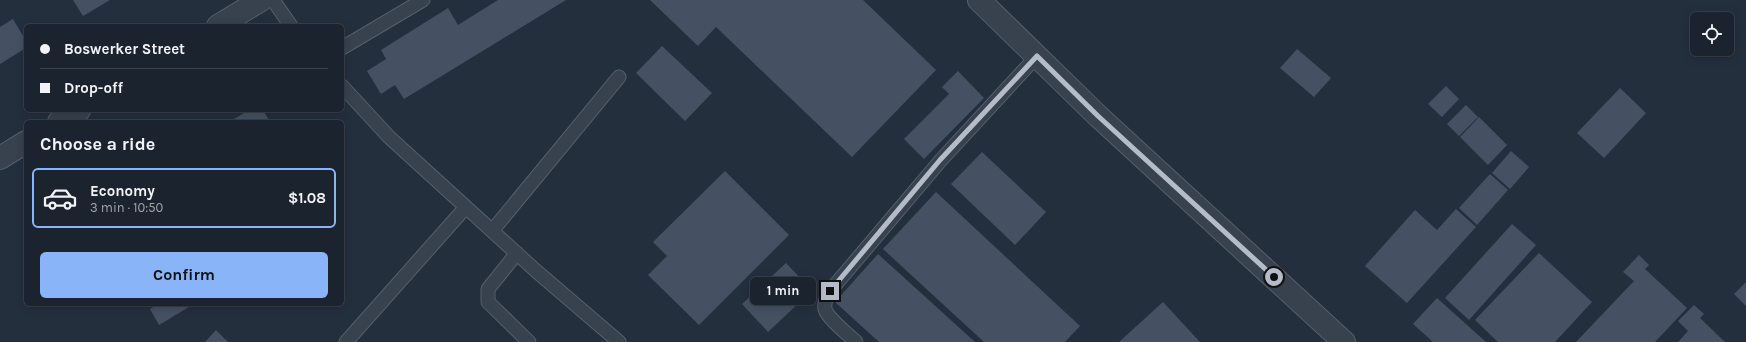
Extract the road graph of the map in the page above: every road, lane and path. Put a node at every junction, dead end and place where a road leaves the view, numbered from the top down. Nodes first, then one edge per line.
1 (261, 0) edge
2 (273, 0) edge
3 (422, 0) edge
4 (979, 0) edge
5 (221, 24) edge
6 (290, 24) edge
7 (344, 47) edge
8 (1037, 56) junction
9 (619, 77) dead end
10 (344, 88) edge
11 (76, 112) edge
12 (62, 120) edge
13 (24, 143) edge
14 (0, 158) edge
15 (466, 206) junction
16 (492, 231) junction
17 (517, 253) junction
18 (346, 342) edge
19 (529, 342) edge
20 (618, 342) edge
21 (856, 342) edge
22 (1344, 342) edge

1 - 5 street
2 - 6 lane
3 - 7 lane
4 - 8 street
8 - 21 lane
8 - 22 street
9 - 16 lane
10 - 15 lane
11 - 12 street
13 - 14 street
15 - 16 lane
15 - 18 lane
16 - 17 lane
17 - 19 lane
17 - 20 lane

